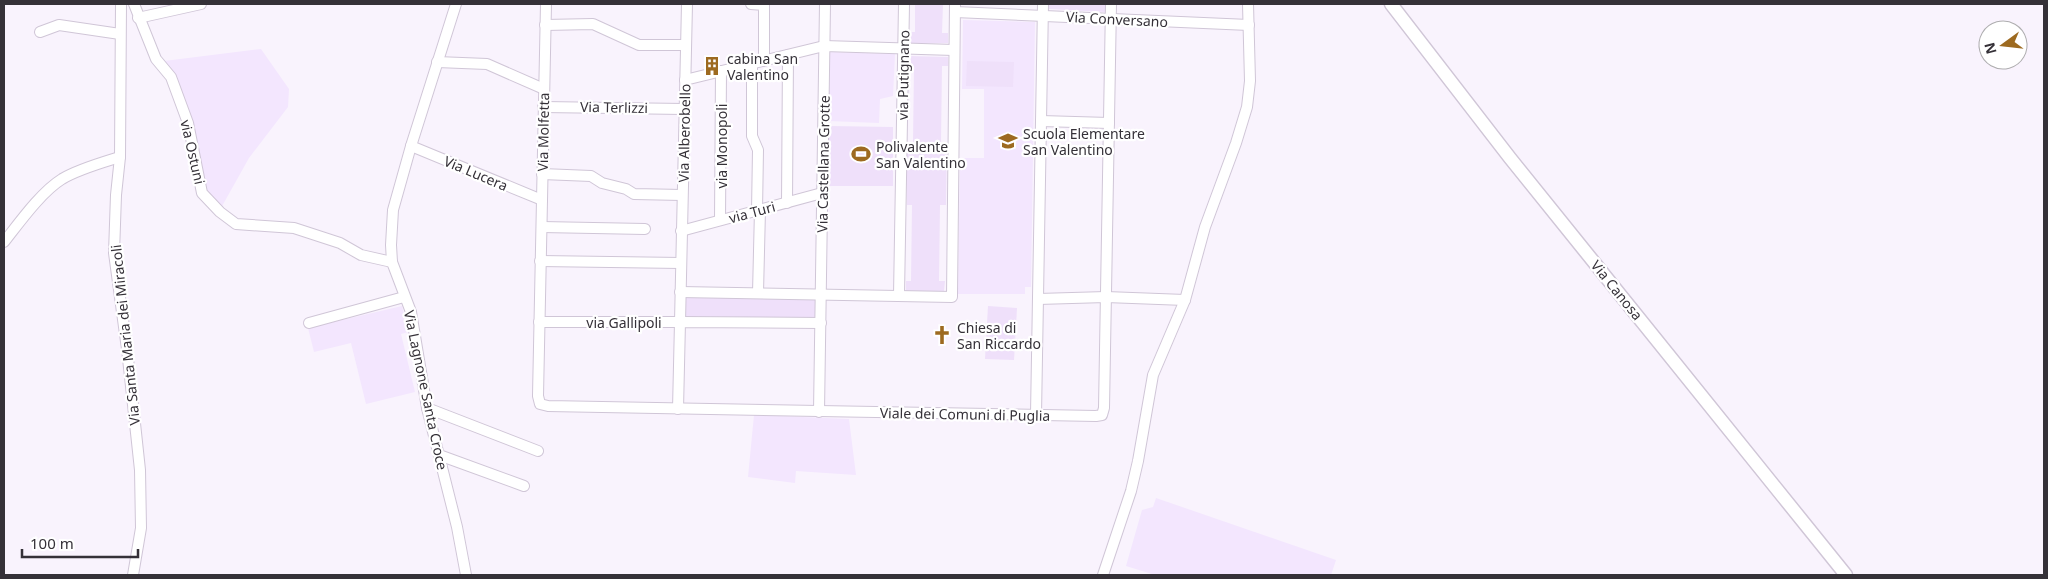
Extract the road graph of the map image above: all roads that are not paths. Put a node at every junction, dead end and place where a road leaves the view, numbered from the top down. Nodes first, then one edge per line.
1 (121, 4) edge
2 (134, 4) edge
3 (201, 4) edge
4 (456, 4) edge
5 (546, 4) edge
6 (686, 4) edge
7 (751, 4) edge
8 (825, 4) edge
9 (904, 4) edge
10 (1043, 4) edge
11 (1111, 4) edge
12 (1248, 4) edge
13 (1391, 4) edge
14 (955, 8) edge
15 (1042, 16) junction
16 (138, 18) junction
17 (1111, 19) junction
18 (545, 25) junction
19 (1249, 25) junction
20 (40, 32) dead end
21 (120, 34) junction
22 (686, 46) junction
23 (824, 46) junction
24 (903, 48) junction
25 (954, 50) junction
26 (788, 55) junction
27 (764, 61) junction
28 (437, 62) junction
29 (752, 64) junction
30 (721, 71) junction
31 (685, 80) junction
32 (544, 89) junction
33 (543, 107) junction
34 (684, 109) junction
35 (1041, 122) junction
36 (1108, 123) junction
37 (411, 146) junction
38 (120, 157) junction
39 (542, 174) junction
40 (822, 193) junction
41 (682, 195) junction
42 (542, 200) junction
43 (787, 203) junction
44 (759, 210) junction
45 (720, 220) junction
46 (542, 227) junction
47 (645, 229) dead end
48 (682, 231) junction
49 (4, 242) edge
50 (540, 261) junction
51 (392, 262) junction
52 (681, 263) junction
53 (680, 292) junction
54 (758, 293) junction
55 (821, 293) junction
56 (899, 296) junction
57 (404, 297) junction
58 (1106, 297) junction
59 (1038, 299) junction
60 (1185, 300) junction
61 (309, 322) dead end
62 (540, 322) junction
63 (680, 322) junction
64 (820, 324) junction
65 (427, 408) junction
66 (678, 409) junction
67 (819, 412) junction
68 (1036, 415) junction
69 (538, 450) dead end
70 (439, 455) junction
71 (524, 486) dead end
72 (134, 575) edge
73 (466, 575) edge
74 (1103, 575) edge
75 (1846, 575) edge

1 - 21 street, Via Santa Maria dei Miracoli
2 - 16 street, via Ostuni
3 - 16 street
4 - 28 street, Via Lagnone Santa Croce
5 - 18 street, Via Molfetta
6 - 22 street, Via Alberobello
7 - 27 street
8 - 23 street, Via Castellana Grotte
9 - 24 street, via Putignano
10 - 15 street
11 - 17 street
12 - 19 street
13 - 75 main road, Via Canosa
14 - 15 street, Via Conversano
14 - 25 street
15 - 17 street, Via Conversano
15 - 35 street
16 - 51 street, via Ostuni
17 - 19 street, Via Conversano
17 - 36 street
18 - 22 street
18 - 32 street, Via Molfetta
19 - 60 street
20 - 21 street
21 - 38 street, Via Santa Maria dei Miracoli
22 - 31 street, Via Alberobello
23 - 24 street
23 - 26 street
23 - 40 street, Via Castellana Grotte
24 - 25 street
24 - 56 street, via Putignano
25 - 56 street
26 - 27 street
26 - 43 street
27 - 29 street
28 - 32 street
28 - 37 street, Via Lagnone Santa Croce
29 - 30 street
29 - 44 street
30 - 31 street
30 - 45 street, via Monopoli
31 - 34 street, Via Alberobello
32 - 33 street, Via Molfetta
33 - 34 street, Via Terlizzi
33 - 39 street, Via Molfetta
34 - 41 street, Via Alberobello
35 - 36 street
35 - 59 street
36 - 58 street
37 - 42 street, Via Lucera
37 - 51 street, Via Lagnone Santa Croce
38 - 49 street
38 - 72 street, Via Santa Maria dei Miracoli
39 - 41 street
39 - 42 street, Via Molfetta
40 - 43 street, via Turi
40 - 55 street, Via Castellana Grotte
41 - 48 street, Via Alberobello
42 - 46 street, Via Molfetta
43 - 44 street, via Turi
44 - 45 street, via Turi
44 - 54 street
45 - 48 street, via Turi
46 - 47 street
46 - 50 street, Via Molfetta
48 - 52 street, Via Alberobello
50 - 52 street
50 - 62 street
51 - 57 street, Via Lagnone Santa Croce
52 - 53 street, via Gallipoli
53 - 54 street
53 - 63 street, via Gallipoli
54 - 55 street
55 - 56 street
55 - 64 street, Via Castellana Grotte
57 - 61 street
57 - 65 street, Via Lagnone Santa Croce
58 - 59 street
58 - 60 street
58 - 68 street, Viale dei Comuni di Puglia
59 - 68 street
60 - 74 street
62 - 63 street, via Gallipoli
62 - 66 street, Viale dei Comuni di Puglia
63 - 64 street
63 - 66 street
64 - 67 street
65 - 69 street
65 - 70 street, Via Lagnone Santa Croce
66 - 67 street, Viale dei Comuni di Puglia
67 - 68 street, Viale dei Comuni di Puglia
70 - 71 street
70 - 73 street, Via Lagnone Santa Croce

